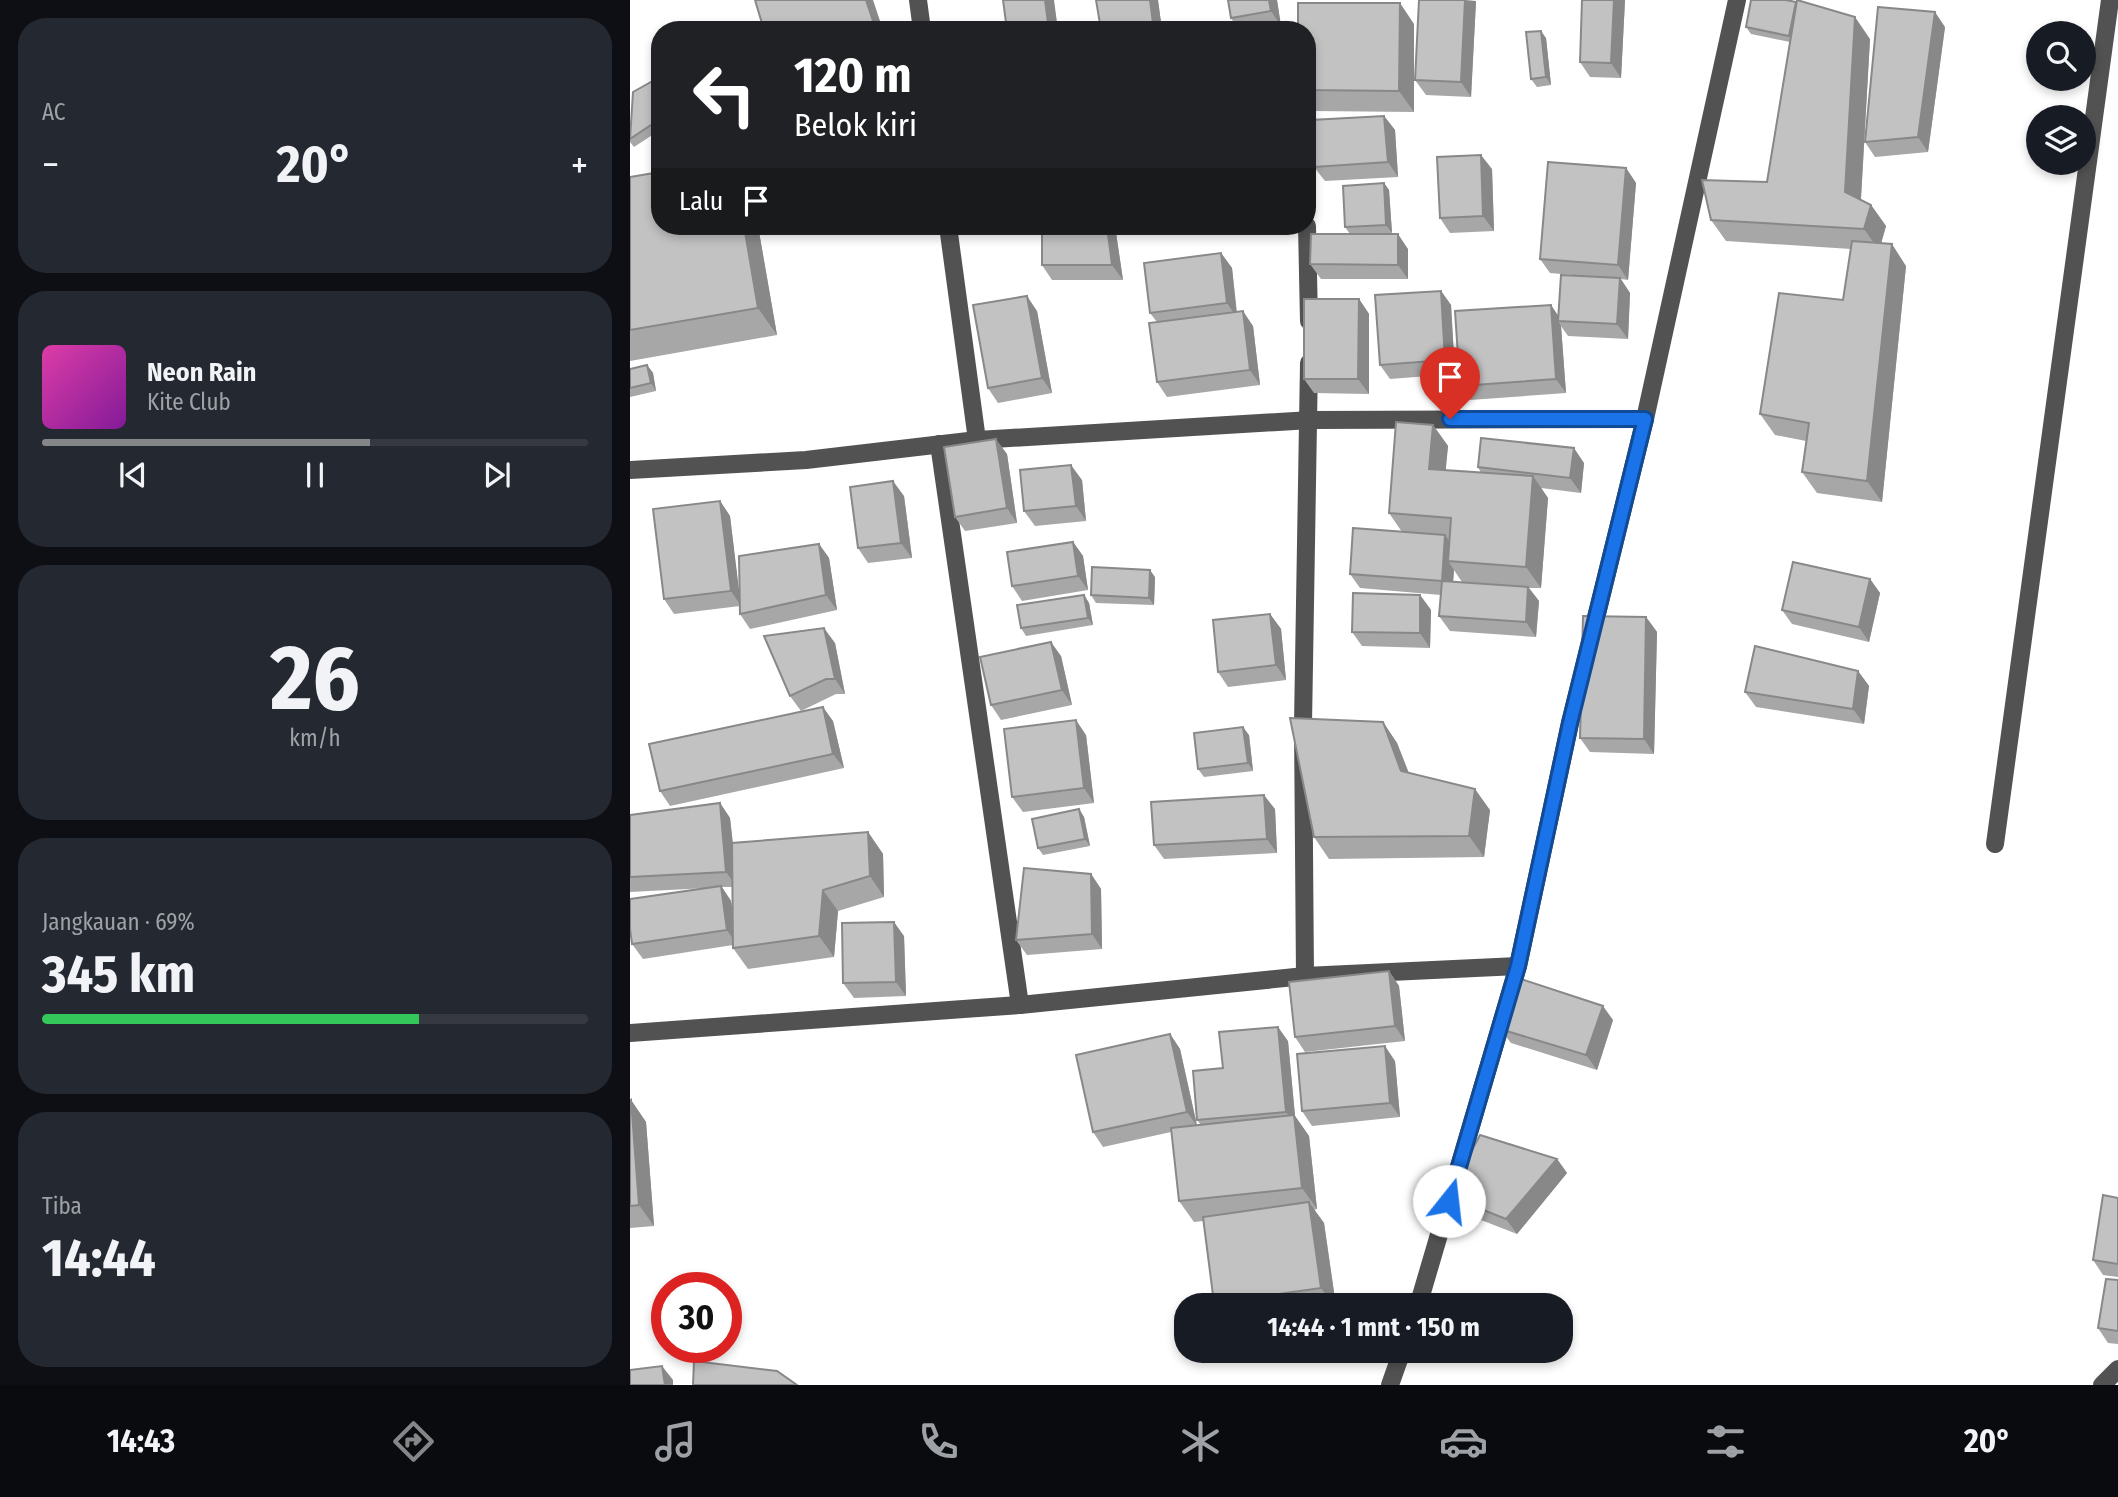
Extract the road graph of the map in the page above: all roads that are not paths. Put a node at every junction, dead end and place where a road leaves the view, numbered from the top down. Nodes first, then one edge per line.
1 (918, 0) edge
2 (1737, 0) edge
3 (2110, 0) edge
4 (921, 21) edge
5 (949, 235) edge
6 (1307, 235) edge
7 (1311, 419) junction
8 (1645, 419) junction
9 (977, 440) junction
10 (939, 444) junction
11 (630, 470) edge
12 (1995, 844) dead end
13 (1518, 966) junction
14 (1305, 976) junction
15 (1020, 1005) junction
16 (630, 1033) edge
17 (1422, 1293) edge
18 (1398, 1363) edge
19 (2118, 1369) edge
20 (1390, 1385) edge
21 (2102, 1385) edge

1 - 4 street
2 - 8 street
3 - 12 street
5 - 9 street
6 - 7 street
7 - 8 street
7 - 9 street
7 - 14 street
8 - 13 street
9 - 10 street
10 - 11 street
10 - 15 street
13 - 14 street
13 - 17 street
14 - 15 street
15 - 16 street
18 - 20 street
19 - 21 street

